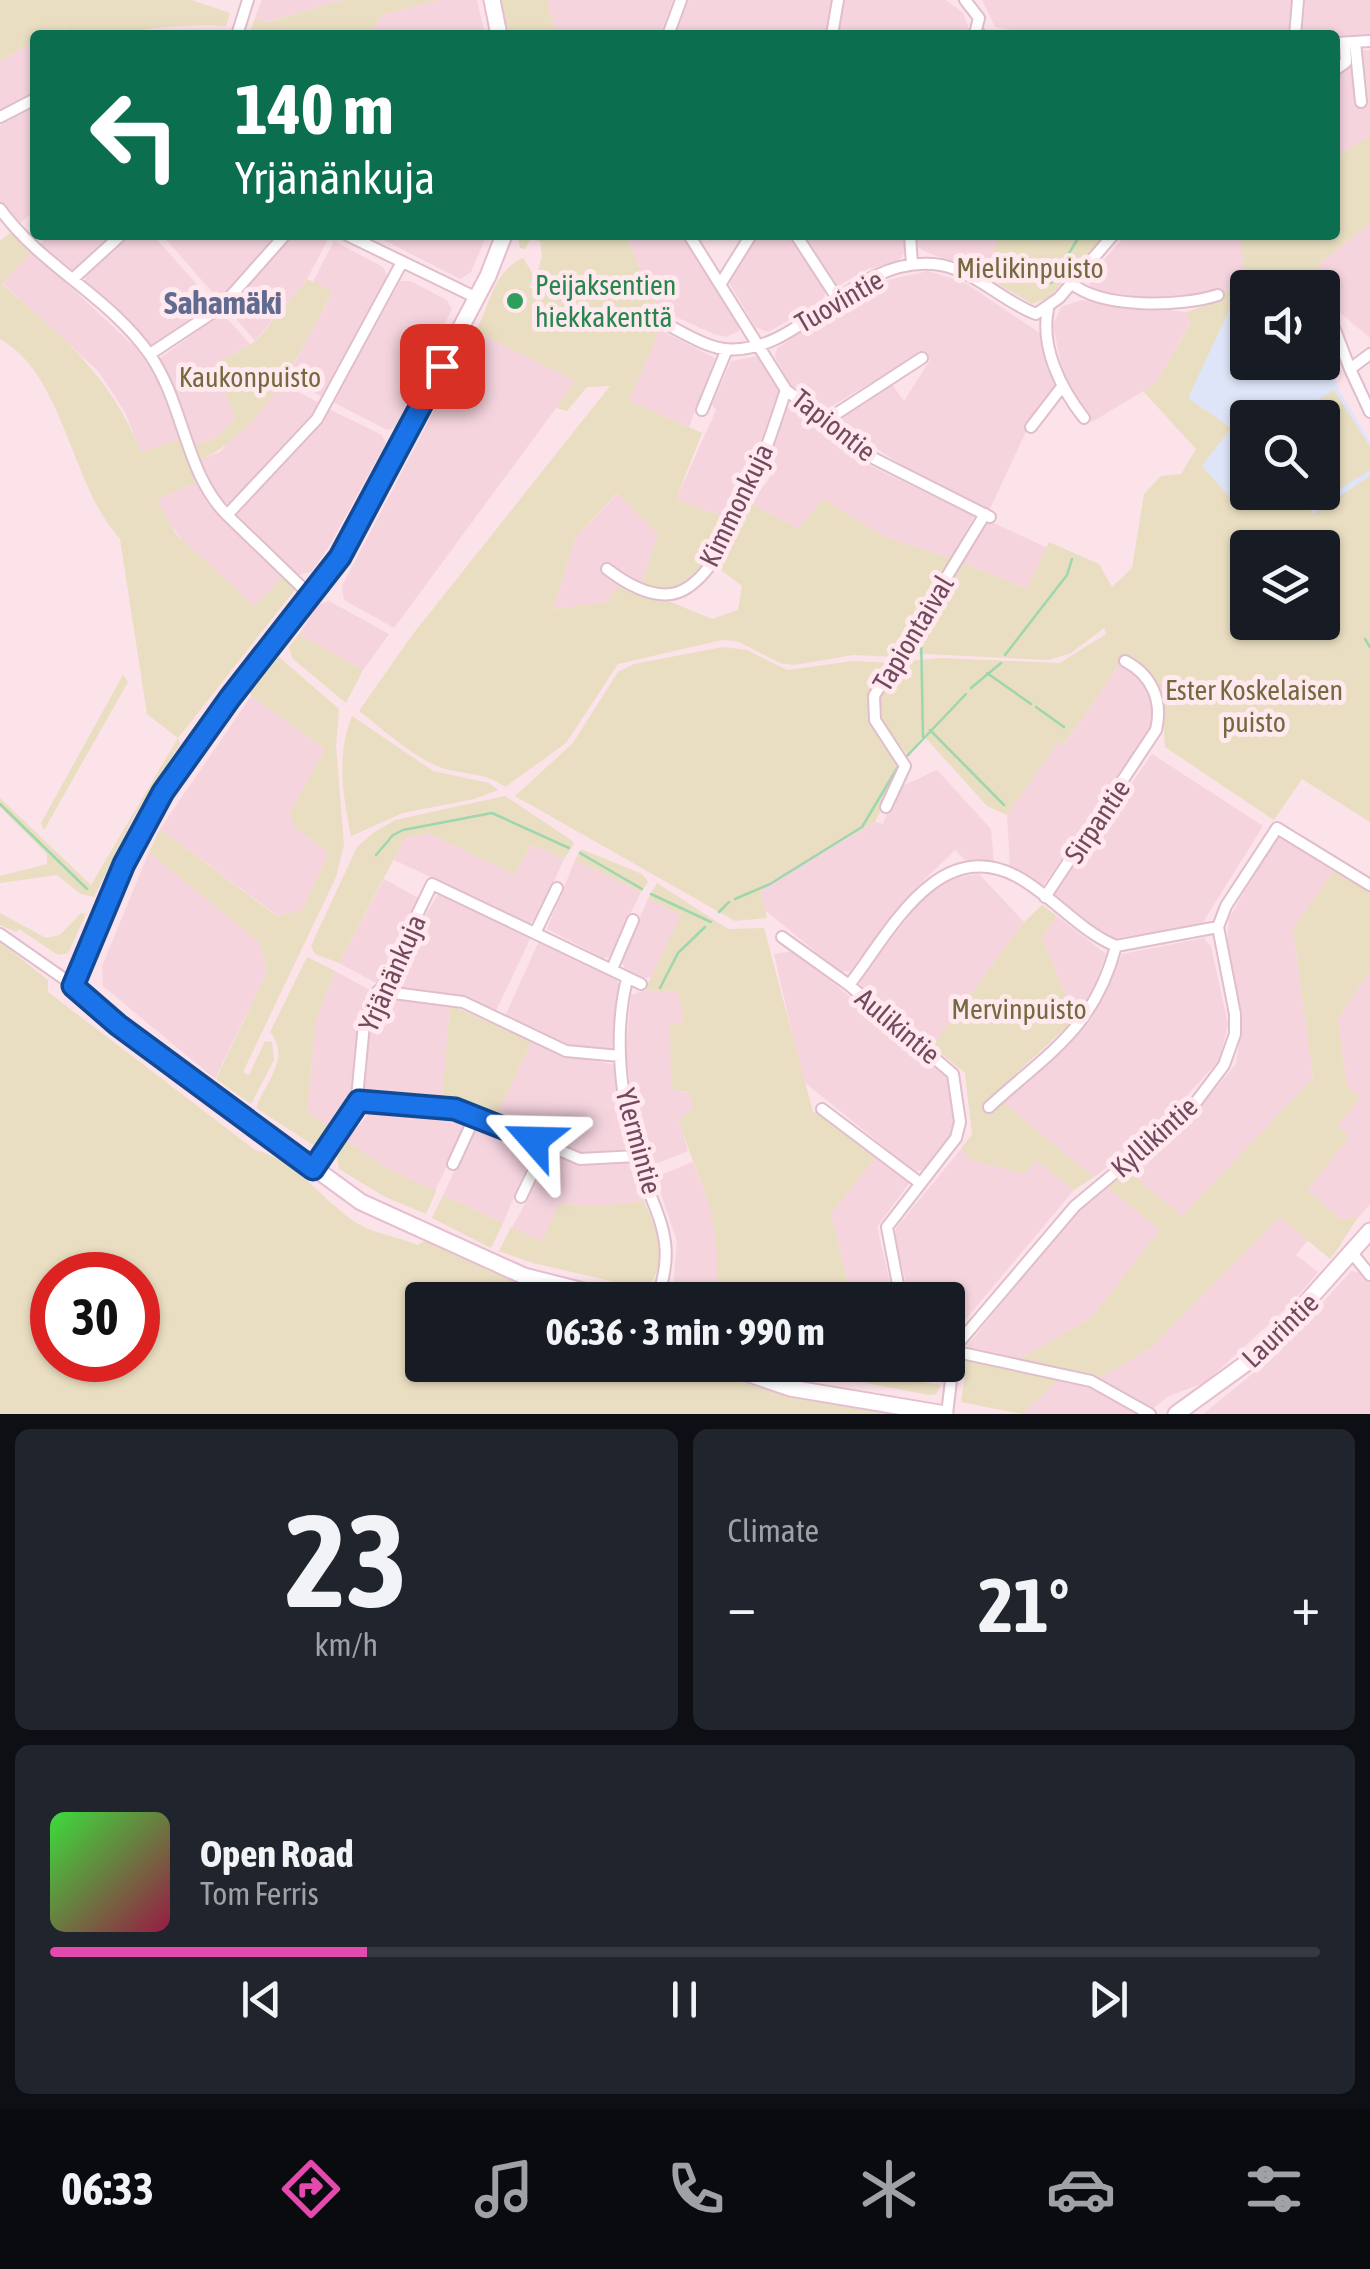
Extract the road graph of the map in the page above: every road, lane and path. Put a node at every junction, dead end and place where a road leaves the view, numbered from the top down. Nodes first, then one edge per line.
1 (248, 0) edge
2 (492, 0) edge
3 (681, 0) edge
4 (838, 0) edge
5 (966, 0) edge
6 (1298, 0) edge
7 (238, 30) edge
8 (498, 30) edge
9 (670, 30) edge
10 (833, 30) edge
11 (978, 30) edge
12 (1296, 30) edge
13 (1370, 41) edge
14 (1345, 43) edge
15 (1340, 66) edge
16 (30, 102) edge
17 (1361, 102) dead end
18 (0, 116) edge
19 (0, 209) edge
20 (116, 240) edge
21 (281, 240) edge
22 (356, 240) edge
23 (502, 240) edge
24 (692, 240) edge
25 (747, 240) edge
26 (799, 240) edge
27 (910, 240) edge
28 (1110, 240) edge
29 (401, 264) junction
30 (912, 264) junction
31 (75, 278) junction
32 (721, 283) junction
33 (1071, 283) junction
34 (1218, 295) dead end
35 (477, 298) junction
36 (837, 298) junction
37 (1048, 309) junction
38 (660, 322) dead end
39 (1340, 343) edge
40 (760, 344) junction
41 (727, 349) junction
42 (150, 354) junction
43 (1370, 354) edge
44 (922, 358) dead end
45 (1350, 369) junction
46 (1060, 388) junction
47 (786, 390) junction
48 (702, 410) dead end
49 (1370, 412) edge
50 (1084, 418) dead end
51 (825, 421) junction
52 (1031, 426) dead end
53 (227, 515) junction
54 (987, 515) joint
55 (607, 569) dead end
56 (311, 596) junction
57 (1125, 661) dead end
58 (886, 806) dead end
59 (1370, 886) edge
60 (557, 888) dead end
61 (1045, 898) junction
62 (633, 920) dead end
63 (1218, 926) junction
64 (536, 931) junction
65 (0, 934) edge
66 (782, 937) dead end
67 (1116, 946) junction
68 (612, 969) junction
69 (627, 979) junction
70 (641, 984) dead end
71 (73, 986) junction
72 (849, 986) junction
73 (378, 991) junction
74 (620, 1056) junction
75 (359, 1101) junction
76 (988, 1107) dead end
77 (822, 1109) dead end
78 (476, 1114) junction
79 (546, 1145) junction
80 (637, 1156) junction
81 (453, 1164) dead end
82 (313, 1169) junction
83 (920, 1182) junction
84 (521, 1197) dead end
85 (1370, 1231) edge
86 (1352, 1253) junction
87 (1370, 1275) edge
88 (548, 1282) edge
89 (663, 1282) edge
90 (898, 1282) edge
91 (965, 1333) edge
92 (965, 1350) edge
93 (773, 1382) edge
94 (949, 1382) edge
95 (946, 1414) edge
96 (1150, 1414) edge
97 (1176, 1414) edge

1 - 7 street
2 - 8 street
3 - 9 street
4 - 10 street
5 - 11 street
6 - 12 street
13 - 14 street
14 - 15 street
14 - 17 street
16 - 18 street
19 - 31 street
20 - 31 street
21 - 42 street
22 - 29 street
23 - 35 street
24 - 32 street, Tapiontie
25 - 32 street
26 - 36 street
27 - 30 street
28 - 33 street
29 - 35 street
29 - 53 street
30 - 36 street, Tuovintie
30 - 37 street, Tuovintie
31 - 42 street
32 - 40 street, Tapiontie
33 - 34 street
33 - 37 street
35 - 56 street
36 - 40 street, Tuovintie
37 - 46 street
38 - 41 street
39 - 45 street
40 - 41 street
40 - 47 street, Tapiontie
41 - 48 street
42 - 53 street
43 - 45 street
44 - 51 street
45 - 49 street
46 - 50 street
46 - 52 street
47 - 51 street, Tapiontie
47 - 55 street, Kimmonkuja
51 - 54 street, Tapiontie
53 - 56 street
54 - 58 street, Tapiontaival
56 - 71 street
57 - 61 street, Sirpantie
59 - 63 street
60 - 64 street
61 - 67 street
61 - 72 street
62 - 68 street
63 - 67 street
63 - 91 street, Kyllikintie
64 - 68 street
64 - 73 street, Yrjänänkuja
65 - 71 street
66 - 72 street, Aulikintie
67 - 76 street
68 - 69 street
69 - 70 street
69 - 74 street, Ylermintie
71 - 82 street
72 - 83 street, Aulikintie
73 - 74 street
73 - 75 street, Yrjänänkuja
74 - 80 street, Ylermintie
75 - 78 street
75 - 82 street
77 - 83 street
78 - 79 street
78 - 81 street
79 - 80 street
79 - 84 street
80 - 89 street, Ylermintie
82 - 88 street
83 - 90 street, Aulikintie
85 - 86 street, Laurintie
86 - 87 street
86 - 97 street, Laurintie
92 - 96 street
93 - 95 street
94 - 95 street

